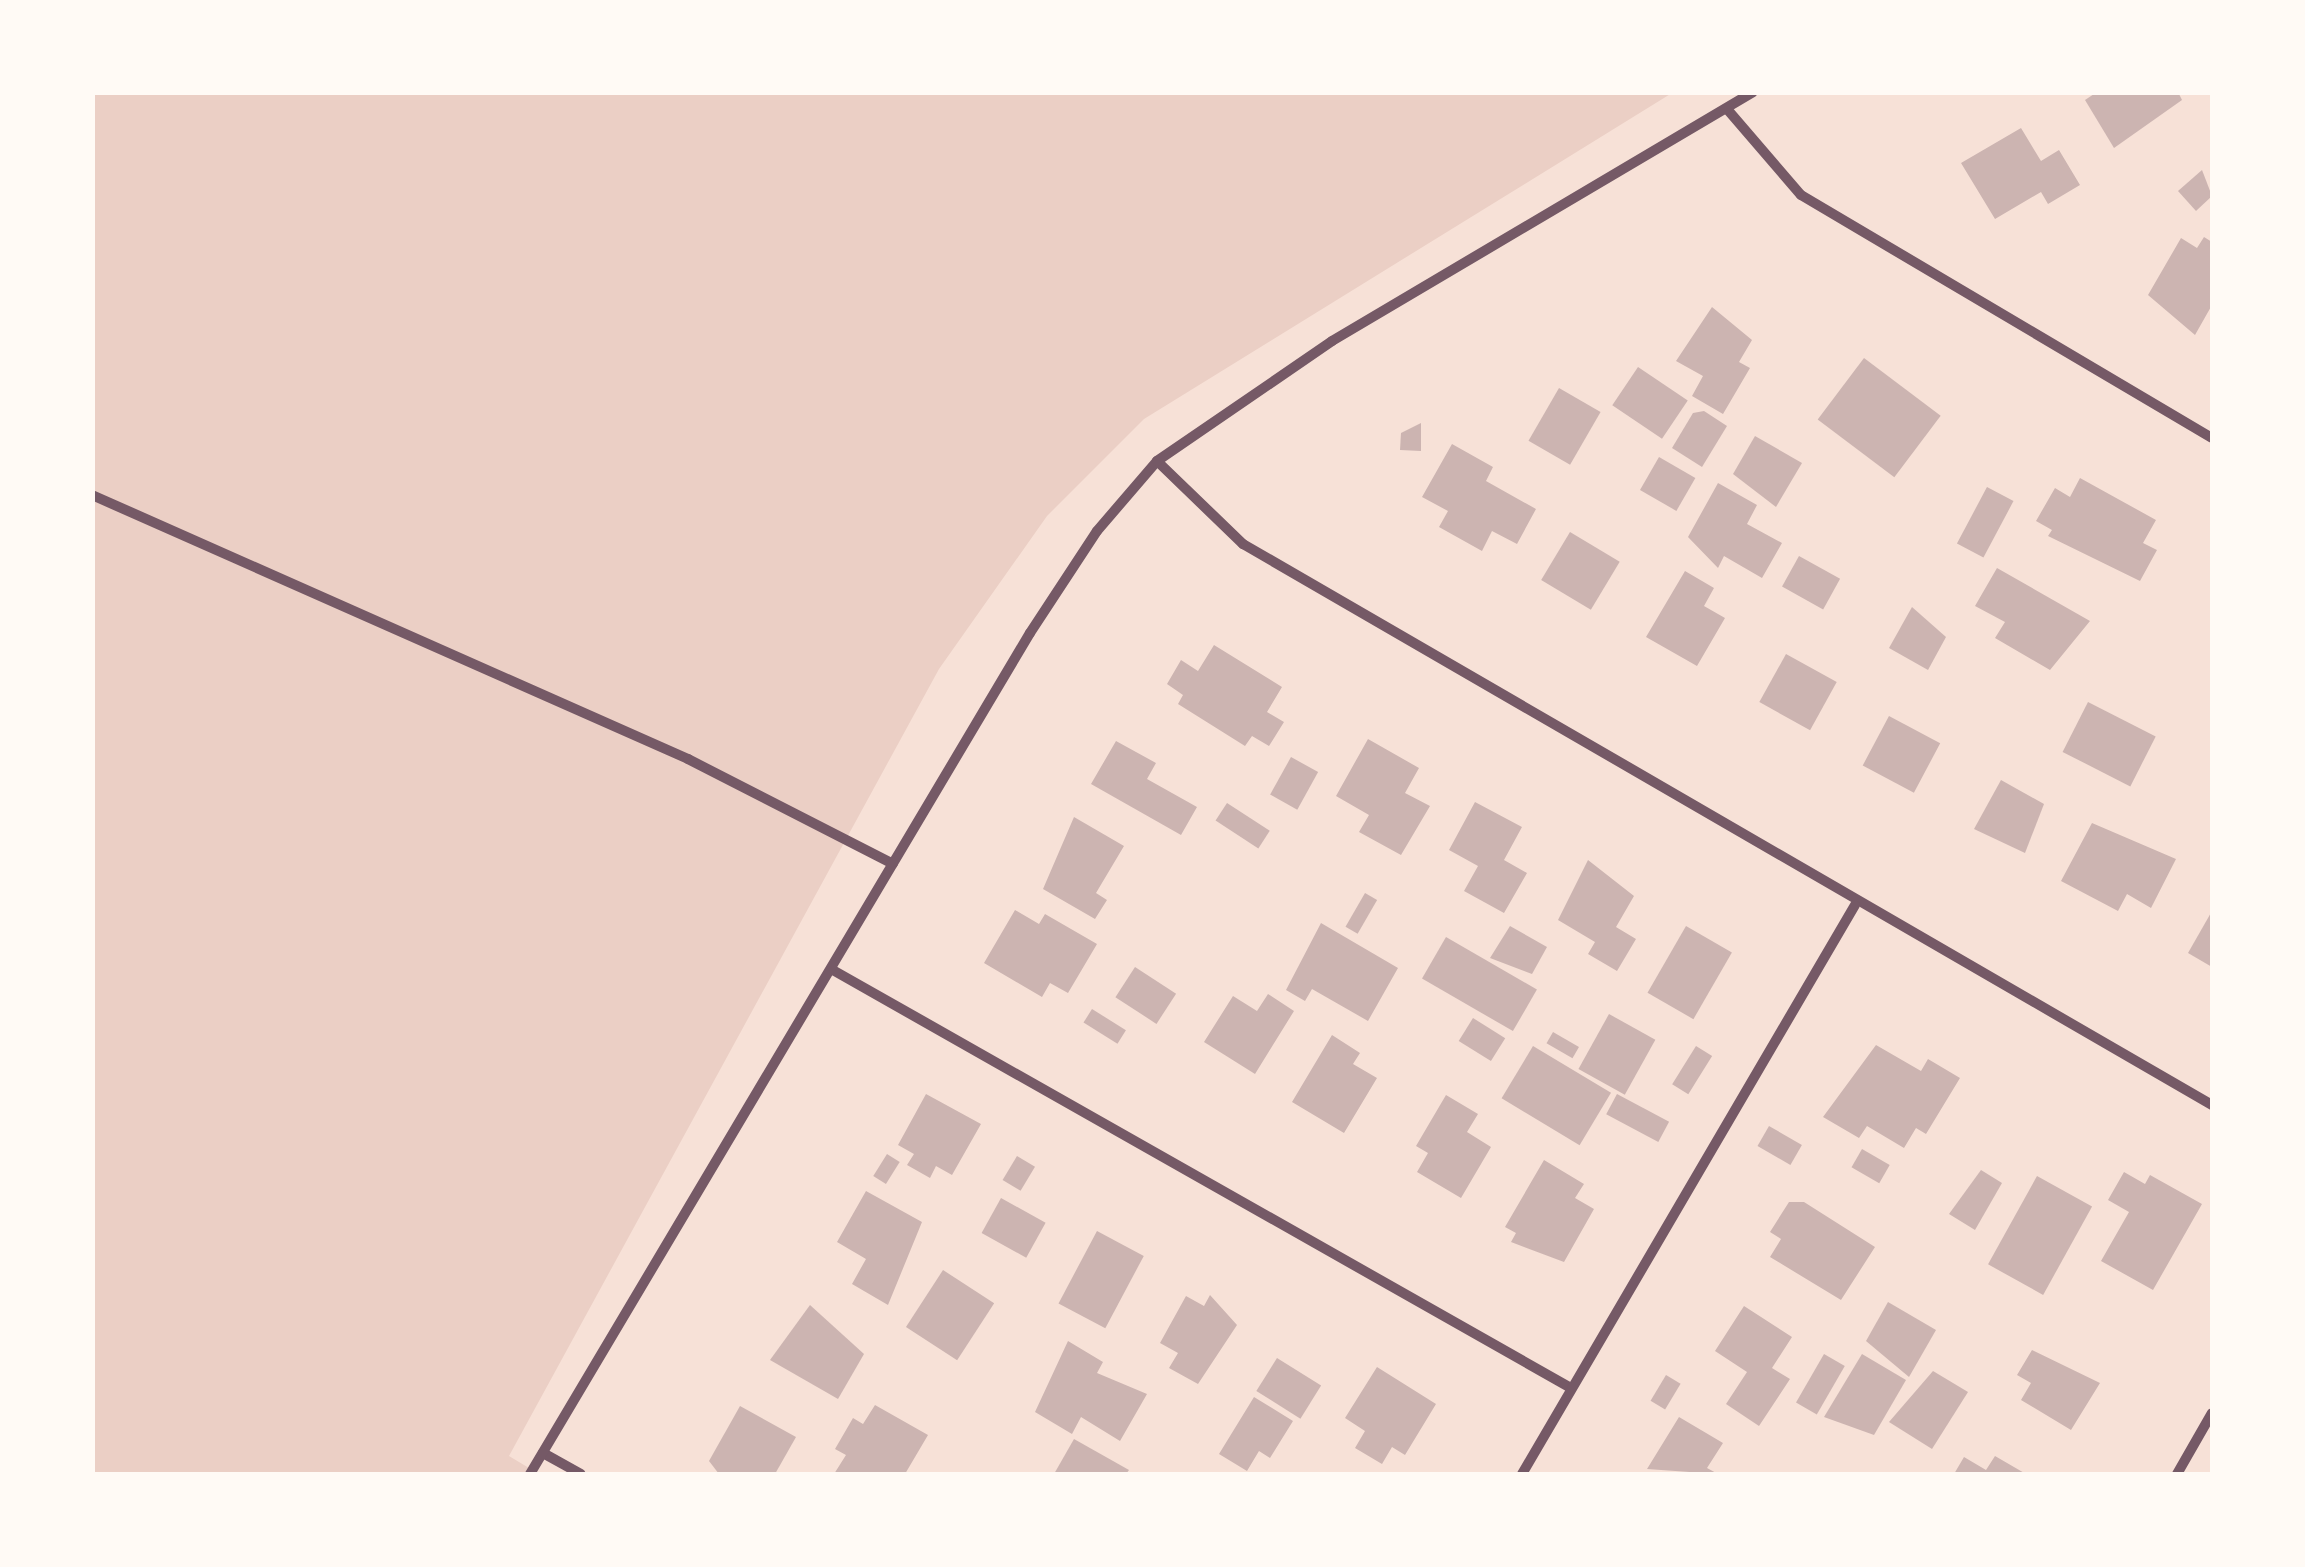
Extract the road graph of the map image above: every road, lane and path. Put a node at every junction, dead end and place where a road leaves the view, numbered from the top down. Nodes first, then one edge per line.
1 (1753, 92) edge
2 (1727, 108) junction
3 (2212, 438) edge
4 (1157, 461) junction
5 (92, 494) edge
6 (892, 864) junction
7 (1854, 906) junction
8 (831, 969) junction
9 (2212, 1105) edge
10 (1571, 1388) junction
11 (2212, 1413) edge
12 (543, 1453) junction
13 (530, 1474) edge
14 (582, 1474) edge
15 (1522, 1474) edge
16 (2177, 1474) edge

1 - 2 street
2 - 3 street
2 - 4 street
4 - 6 street
4 - 7 street
5 - 6 street
6 - 8 street
7 - 9 street
7 - 10 street
8 - 10 street
8 - 12 street
10 - 15 street
11 - 16 street
12 - 13 street
12 - 14 street

